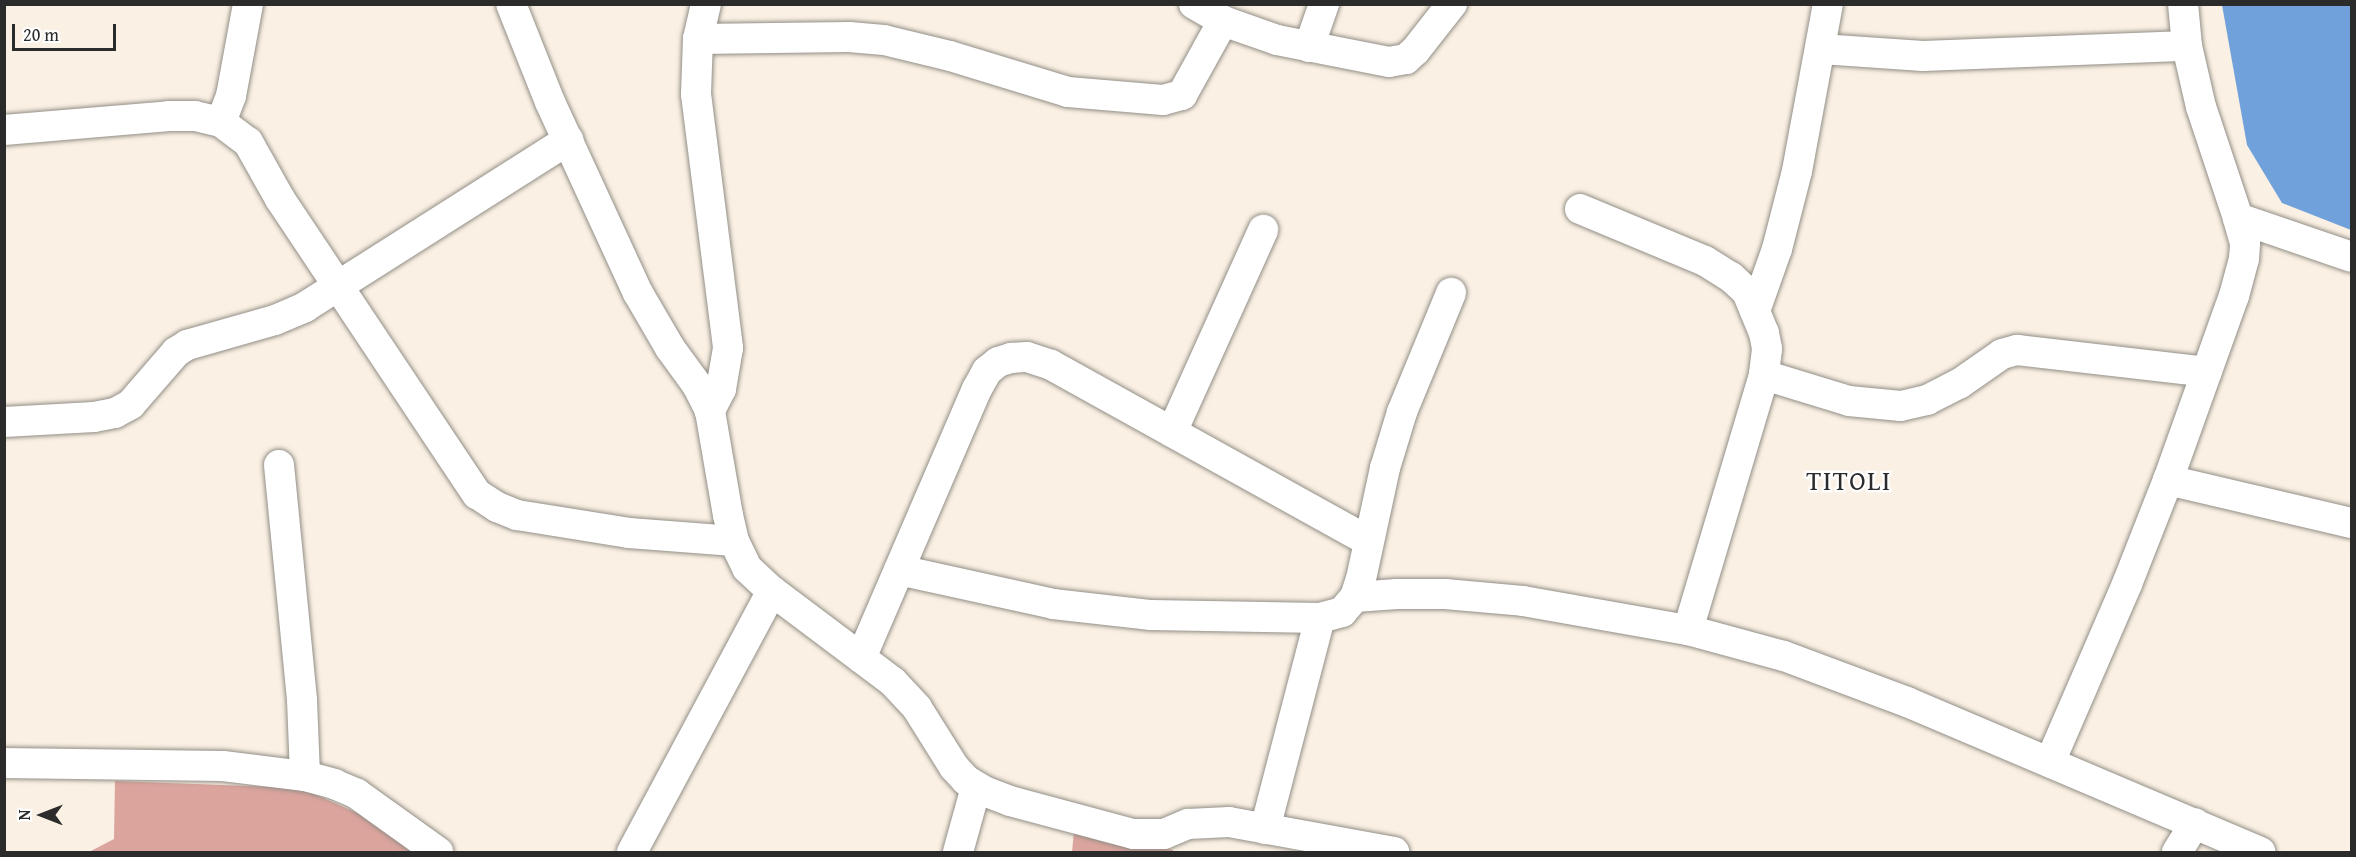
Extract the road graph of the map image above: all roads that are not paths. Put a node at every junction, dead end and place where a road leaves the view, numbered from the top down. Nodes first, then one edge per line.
1 (248, 4) edge
2 (511, 4) edge
3 (706, 4) edge
4 (1194, 4) edge
5 (1324, 4) edge
6 (1452, 4) edge
7 (1828, 4) edge
8 (2183, 4) edge
9 (1223, 21) junction
10 (698, 39) junction
11 (1309, 46) junction
12 (2187, 46) junction
13 (1821, 49) junction
14 (221, 122) junction
15 (4, 130) edge
16 (568, 140) junction
17 (1580, 209) dead end
18 (2238, 218) junction
19 (1263, 230) dead end
20 (2352, 257) edge
21 (338, 286) junction
22 (1451, 294) dead end
23 (1755, 311) junction
24 (2206, 372) junction
25 (1764, 375) junction
26 (710, 411) junction
27 (4, 422) edge
28 (1172, 432) junction
29 (279, 465) dead end
30 (2168, 480) junction
31 (2352, 523) edge
32 (1367, 540) junction
33 (734, 541) junction
34 (899, 570) junction
35 (772, 591) junction
36 (1355, 597) junction
37 (1320, 618) junction
38 (1688, 630) junction
39 (861, 658) junction
40 (2050, 762) junction
41 (4, 763) edge
42 (305, 776) junction
43 (976, 787) junction
44 (2194, 823) junction
45 (1265, 828) junction
46 (1187, 838) edge
47 (438, 852) edge
48 (632, 852) edge
49 (958, 852) edge
50 (1394, 852) edge
51 (2177, 852) edge
52 (2261, 852) edge

1 - 14 street
2 - 16 street
3 - 10 street
4 - 9 street
5 - 11 street
6 - 11 street
7 - 13 street
8 - 12 street
9 - 10 street
9 - 11 street
10 - 26 street
12 - 13 street
12 - 18 street
13 - 23 street
14 - 15 street
14 - 21 street
16 - 21 street
16 - 26 street
17 - 23 street
18 - 20 street
18 - 24 street
19 - 28 street
21 - 27 street
21 - 33 street
22 - 32 street
23 - 25 street
24 - 25 street
24 - 30 street
25 - 38 street
26 - 33 street
28 - 32 street
28 - 34 street
29 - 42 street
30 - 31 street
30 - 40 street
32 - 36 street
33 - 35 street
34 - 37 street
34 - 39 street
35 - 39 street
35 - 48 street
36 - 37 street
36 - 38 street
37 - 45 street
38 - 40 street
39 - 43 street
40 - 44 street
41 - 42 street
42 - 47 street
43 - 46 street
43 - 49 street
44 - 51 street
44 - 52 street
45 - 46 street
45 - 50 street

